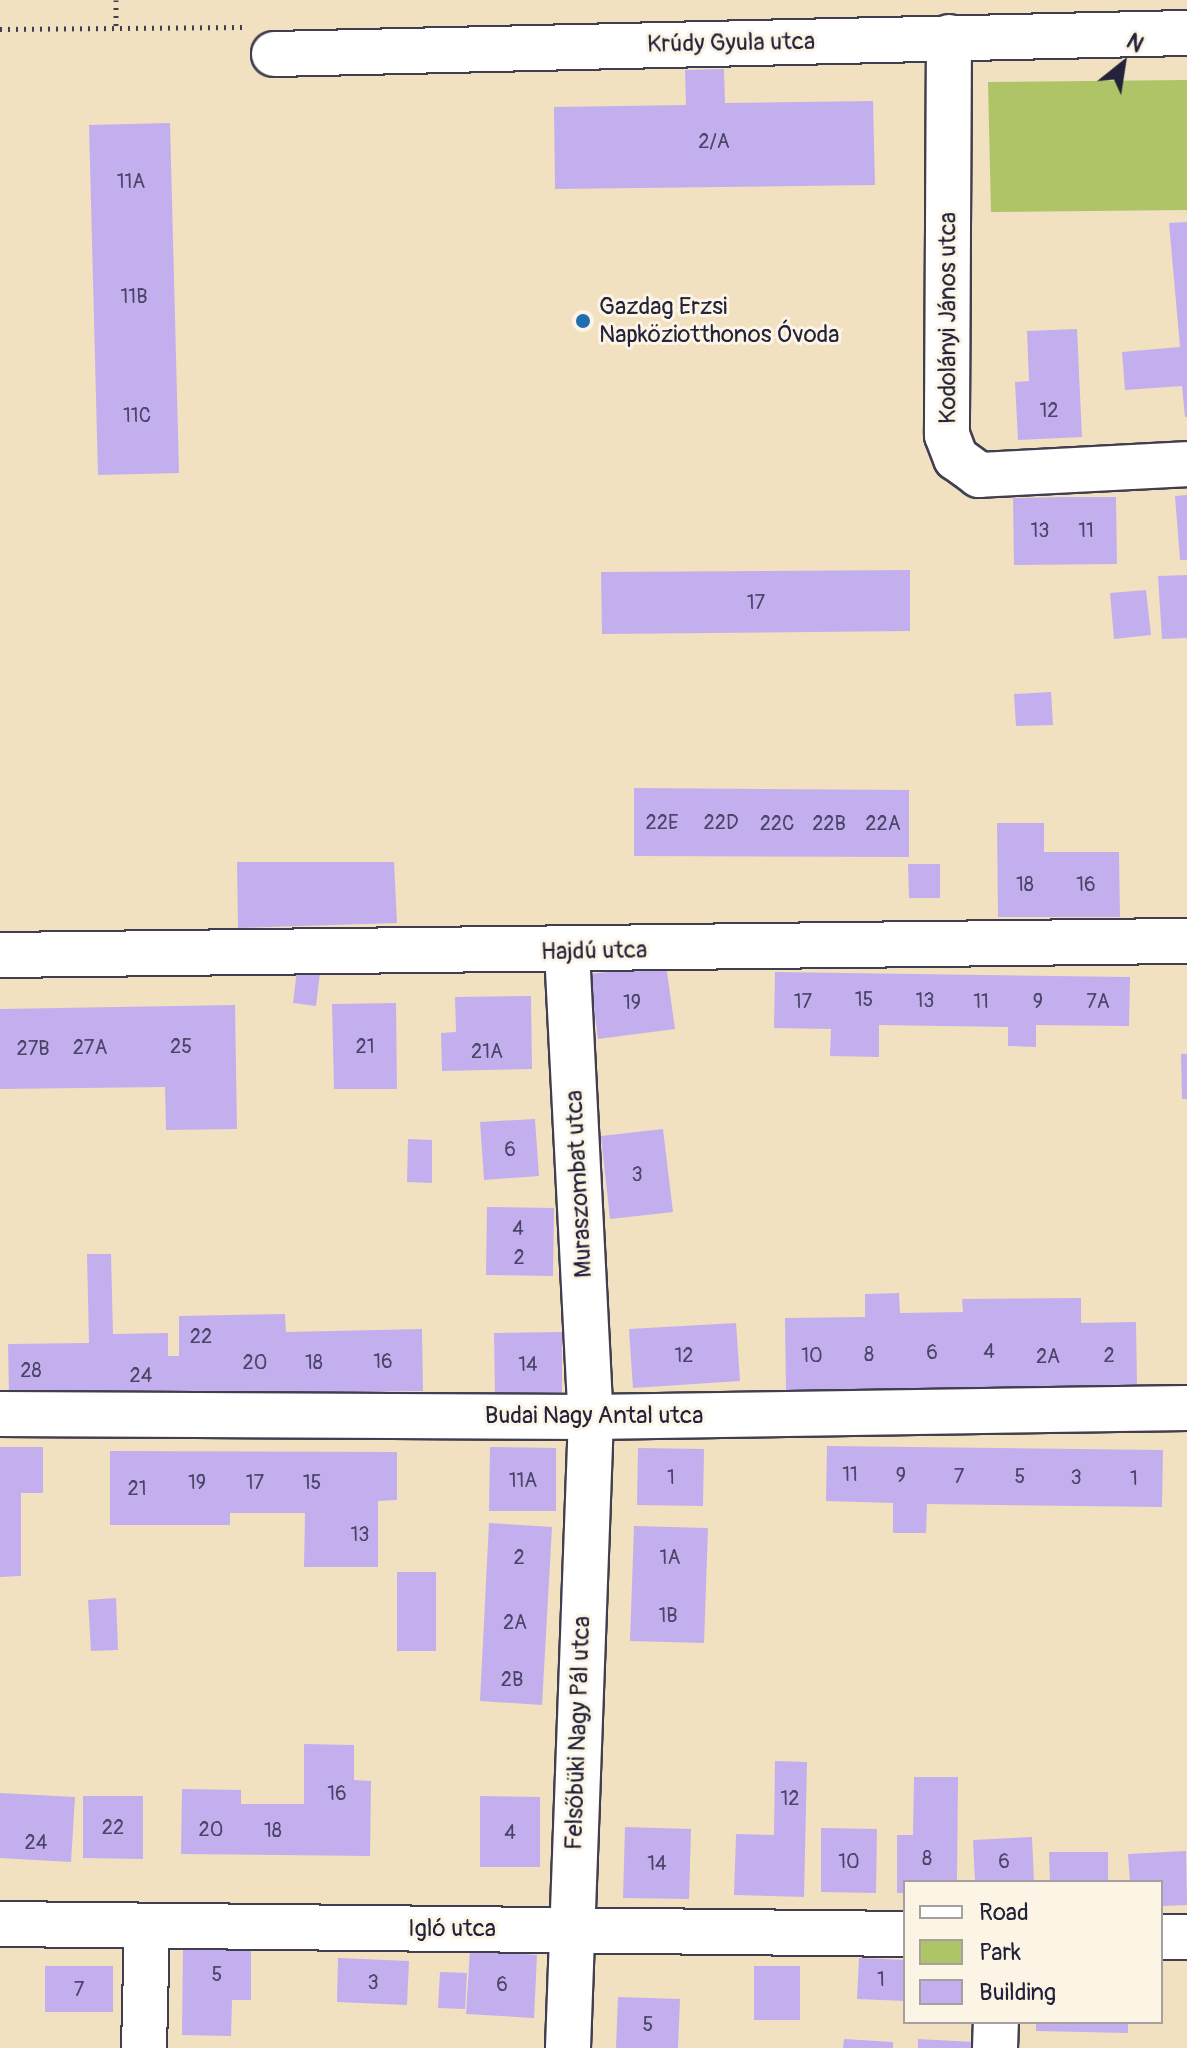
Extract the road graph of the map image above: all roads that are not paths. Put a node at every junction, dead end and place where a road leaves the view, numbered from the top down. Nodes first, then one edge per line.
1 (1187, 33) edge
2 (949, 37) junction
3 (274, 54) road end
4 (1187, 464) edge
5 (1187, 941) edge
6 (567, 951) junction
7 (0, 955) edge
8 (1187, 1408) edge
9 (0, 1414) edge
10 (591, 1417) junction
11 (0, 1924) edge
12 (147, 1928) junction
13 (570, 1930) junction
14 (903, 1934) edge
15 (1163, 1937) edge
16 (1187, 1937) edge
17 (996, 2024) edge
18 (144, 2048) edge
19 (568, 2048) edge
20 (995, 2048) edge

1 - 2 street, Krúdy Gyula utca
2 - 3 street, Krúdy Gyula utca
2 - 4 street, Kodolányi János utca
5 - 6 street, Hajdú utca
6 - 7 street, Hajdú utca
6 - 10 street, Muraszombat utca
8 - 10 street, Budai Nagy Antal utca
9 - 10 street, Budai Nagy Antal utca
10 - 13 street, Felsőbüki Nagy Pál utca
11 - 12 street, Igló utca
12 - 13 street, Igló utca
12 - 18 street
13 - 14 street, Igló utca
13 - 19 street, Felsőbüki Nagy Pál utca
15 - 16 street
17 - 20 street

